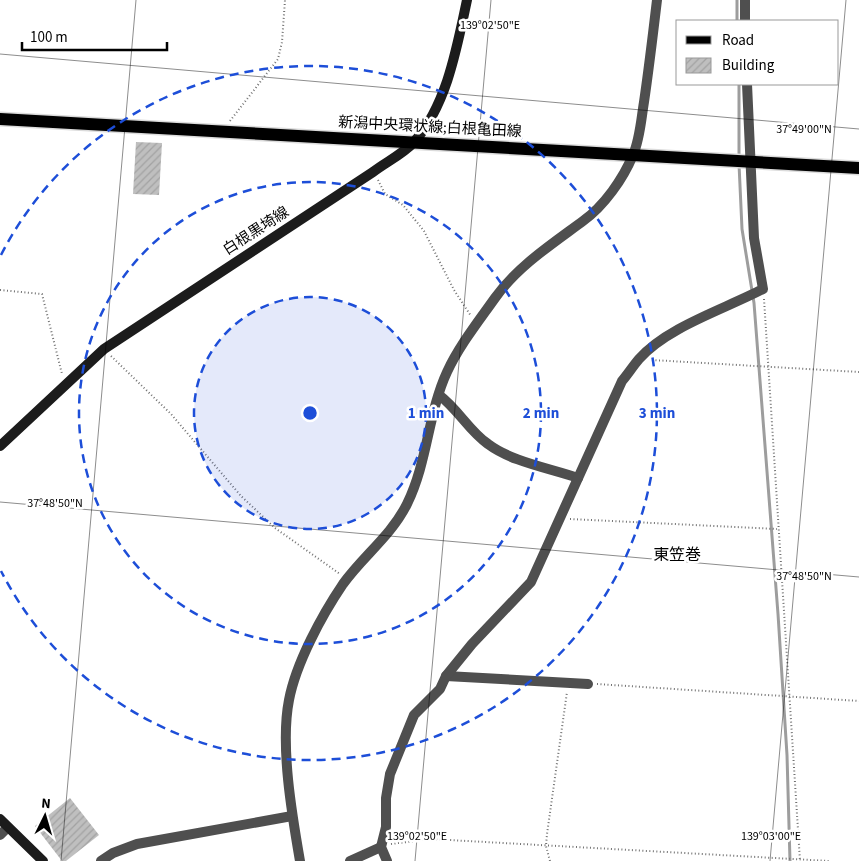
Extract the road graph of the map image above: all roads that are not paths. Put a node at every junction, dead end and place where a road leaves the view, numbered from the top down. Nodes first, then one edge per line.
1 (467, 0) edge
2 (657, 0) edge
3 (745, 0) edge
4 (745, 20) edge
5 (747, 85) edge
6 (0, 119) edge
7 (413, 142) junction
8 (634, 155) junction
9 (749, 163) junction
10 (859, 168) edge
11 (439, 395) junction
12 (0, 446) edge
13 (578, 478) junction
14 (446, 676) junction
15 (588, 684) road end
16 (292, 816) junction
17 (0, 819) edge
18 (4, 831) edge
19 (381, 847) junction
20 (43, 861) edge
21 (100, 861) edge
22 (300, 861) edge
23 (350, 861) edge
24 (386, 861) edge

1 - 7 main road, 白根黒埼線
2 - 8 street
3 - 4 street
5 - 9 street
6 - 7 main road, 新潟中央環状線;白根亀田線
7 - 8 main road, 新潟中央環状線;白根亀田線
7 - 12 main road, 白根黒埼線
8 - 9 main road, 新潟中央環状線;白根亀田線
8 - 11 street
9 - 10 main road, 新潟中央環状線;白根亀田線
9 - 13 street
11 - 13 street
11 - 16 street
13 - 14 street
14 - 15 street
14 - 19 street
16 - 21 street
16 - 22 street
17 - 18 main road
18 - 20 main road
19 - 23 street
19 - 24 street

